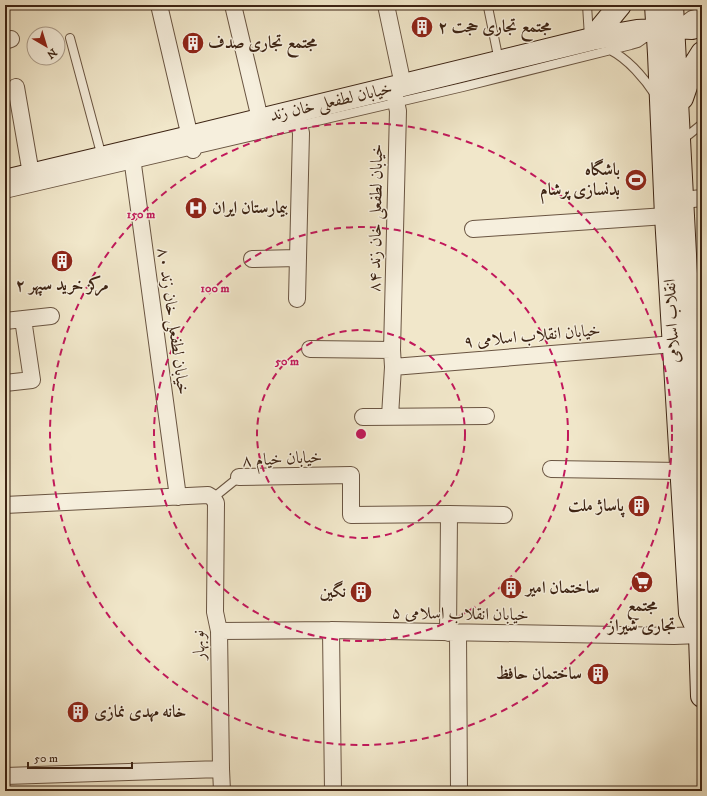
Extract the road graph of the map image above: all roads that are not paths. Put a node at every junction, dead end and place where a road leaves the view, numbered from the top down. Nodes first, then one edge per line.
1 (159, 5) edge
2 (233, 5) edge
3 (386, 5) edge
4 (587, 5) edge
5 (620, 5) edge
6 (656, 5) edge
7 (672, 5) edge
8 (488, 7) dead end
9 (702, 12) edge
10 (702, 25) edge
11 (666, 29) junction
12 (70, 38) dead end
13 (597, 43) junction
14 (702, 53) edge
15 (499, 62) junction
16 (16, 87) dead end
17 (397, 91) junction
18 (669, 109) junction
19 (298, 118) junction
20 (260, 119) junction
21 (702, 124) edge
22 (191, 143) junction
23 (679, 143) junction
24 (102, 157) junction
25 (132, 157) junction
26 (30, 174) junction
27 (5, 181) edge
28 (5, 194) edge
29 (692, 199) edge
30 (666, 216) junction
31 (473, 229) dead end
32 (298, 258) junction
33 (252, 259) dead end
34 (297, 299) dead end
35 (51, 316) dead end
36 (23, 319) junction
37 (5, 321) edge
38 (688, 339) edge
39 (310, 349) dead end
40 (392, 350) junction
41 (393, 367) junction
42 (5, 383) edge
43 (390, 416) junction
44 (486, 416) dead end
45 (363, 417) dead end
46 (550, 469) dead end
47 (680, 471) junction
48 (239, 477) joint
49 (700, 493) edge
50 (178, 497) junction
51 (213, 498) junction
52 (5, 505) edge
53 (448, 514) junction
54 (504, 515) dead end
55 (702, 550) edge
56 (331, 630) junction
57 (219, 631) junction
58 (453, 633) junction
59 (702, 634) edge
60 (702, 696) edge
61 (221, 769) junction
62 (5, 776) edge
63 (222, 791) edge
64 (333, 791) edge
65 (459, 791) edge

1 - 22 street
2 - 20 street
3 - 17 street, خیابان لطفعلی خان زند ۸۴
4 - 13 lane
5 - 13 main road
6 - 11 main road, انقلاب اسلامی
7 - 11 main road, انقلاب اسلامی
8 - 15 lane
9 - 11 lane
10 - 11 main road, خیابان لطفعلی خان زند
11 - 13 main road, خیابان لطفعلی خان زند
11 - 18 main road, انقلاب اسلامی
12 - 24 lane
13 - 15 main road, خیابان لطفعلی خان زند
13 - 17 lane
13 - 18 lane
14 - 18 main road
15 - 17 main road, خیابان لطفعلی خان زند
16 - 26 street
17 - 19 main road, خیابان لطفعلی خان زند
17 - 40 street, خیابان لطفعلی خان زند ۸۴
18 - 23 main road, انقلاب اسلامی
18 - 30 main road, انقلاب اسلامی
19 - 20 main road, خیابان لطفعلی خان زند
19 - 22 lane
19 - 32 street
20 - 22 main road, خیابان لطفعلی خان زند
21 - 23 lane
22 - 25 main road, خیابان لطفعلی خان زند
23 - 29 main road, انقلاب اسلامی
24 - 25 main road, خیابان لطفعلی خان زند
24 - 26 main road, خیابان لطفعلی خان زند
25 - 28 lane
25 - 50 street, خیابان لطفعلی خان زند ۸۰
26 - 27 main road, خیابان لطفعلی خان زند
29 - 38 main road, انقلاب اسلامی
30 - 31 street
30 - 38 main road, انقلاب اسلامی
32 - 33 street
32 - 34 street
35 - 36 street
36 - 37 street
36 - 42 street
38 - 41 street, خیابان انقلاب اسلامی ۹
38 - 47 main road, انقلاب اسلامی
38 - 49 main road, انقلاب اسلامی
39 - 40 street
40 - 41 street, خیابان لطفعلی خان زند ۸۴
41 - 43 street, خیابان لطفعلی خان زند ۸۴
43 - 44 street
43 - 45 street
46 - 47 street
47 - 59 main road, انقلاب اسلامی
48 - 51 lane, خیابان خیام ۸
48 - 53 street, خیابان خیام ۸
49 - 55 main road, انقلاب اسلامی
50 - 51 street
50 - 52 street
51 - 57 street, نوبهار
53 - 54 street, خیابان خیام ۸
53 - 58 street
56 - 57 street, خیابان انقلاب اسلامی ۵
56 - 58 street, خیابان انقلاب اسلامی ۵
56 - 64 street
57 - 61 street, نوبهار
58 - 59 street, خیابان انقلاب اسلامی ۵
58 - 65 street
59 - 60 main road, انقلاب اسلامی
61 - 62 street
61 - 63 street, نوبهار

